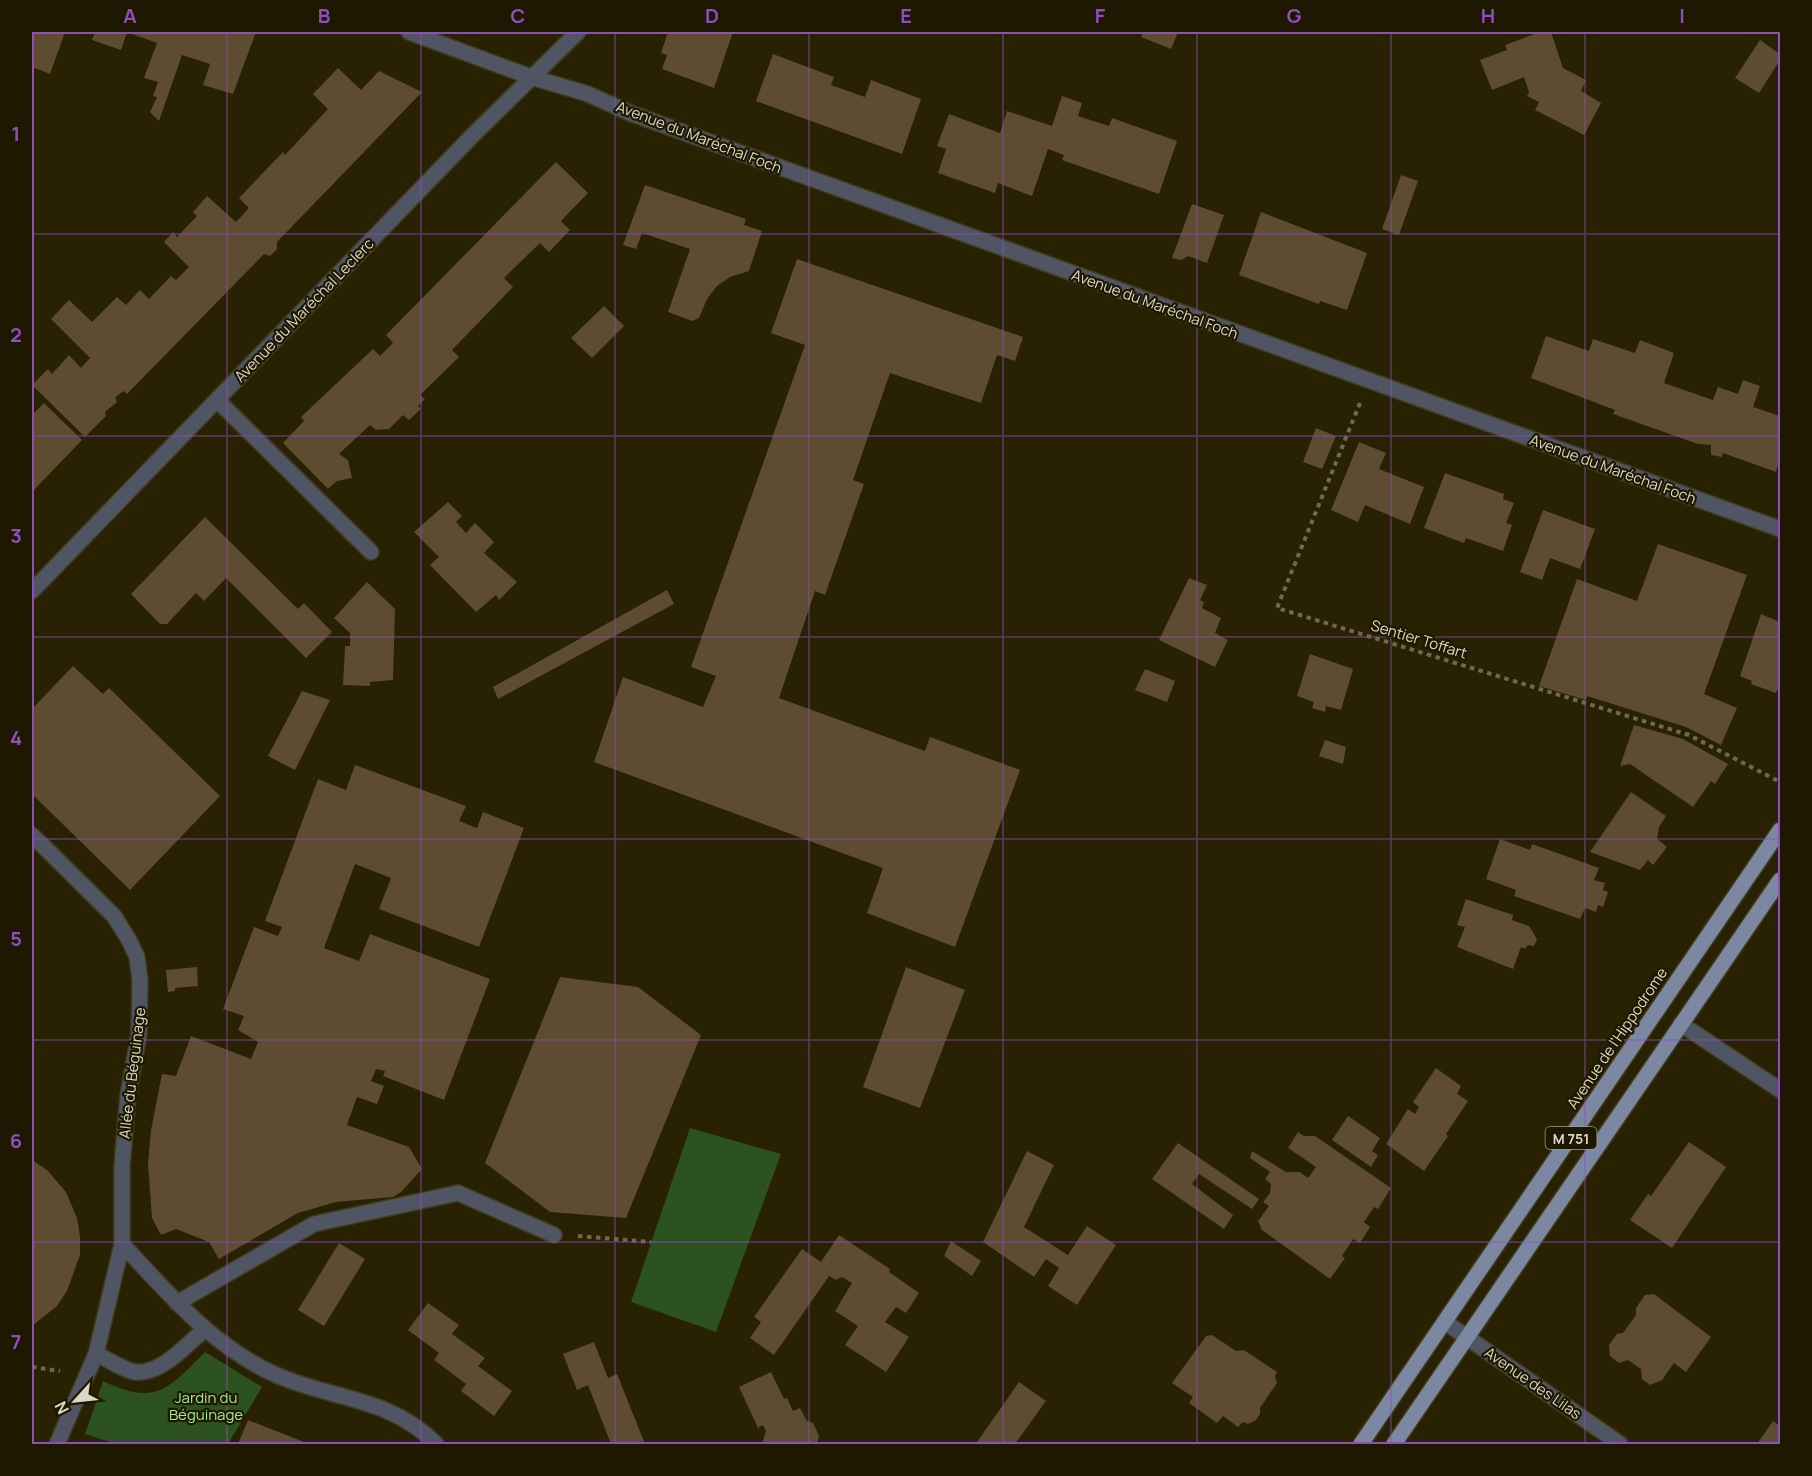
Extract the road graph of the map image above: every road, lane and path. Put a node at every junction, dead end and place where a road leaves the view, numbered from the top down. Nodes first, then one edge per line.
1 (408, 32) edge
2 (578, 32) edge
3 (531, 77) junction
4 (1369, 381) junction
5 (217, 400) junction
6 (1780, 529) edge
7 (371, 552) dead end
8 (32, 591) edge
9 (1780, 782) edge
10 (1780, 830) edge
11 (32, 834) edge
12 (1780, 880) edge
13 (1681, 1024) junction
14 (1780, 1090) edge
15 (554, 1234) joint
16 (651, 1242) dead end
17 (122, 1244) junction
18 (177, 1303) junction
19 (1445, 1322) junction
20 (204, 1330) junction
21 (1467, 1338) junction
22 (96, 1354) junction
23 (57, 1444) edge
24 (436, 1444) edge
25 (1360, 1444) edge
26 (1394, 1444) edge
27 (1620, 1444) edge

1 - 3 street, Avenue du Maréchal Foch
2 - 3 street, Avenue du Maréchal Leclerc
3 - 4 street, Avenue du Maréchal Foch
3 - 5 street, Avenue du Maréchal Leclerc
4 - 6 street, Avenue du Maréchal Foch
4 - 9 path, Sentier Toffart
5 - 7 street
5 - 8 street, Avenue du Maréchal Leclerc
10 - 19 main road, Avenue de l'Hippodrome / M 751
11 - 17 street, Allée du Béguinage
12 - 13 main road, M 751
13 - 14 street
13 - 21 main road, M 751
15 - 16 path
15 - 18 street
17 - 18 street
17 - 22 street, Allée du Béguinage
18 - 20 street
19 - 21 street, Avenue des Lilas
19 - 25 main road, Avenue de l'Hippodrome / M 751
20 - 22 street
20 - 24 street
21 - 26 main road, M 751
21 - 27 street, Avenue des Lilas
22 - 23 street, Allée du Béguinage

